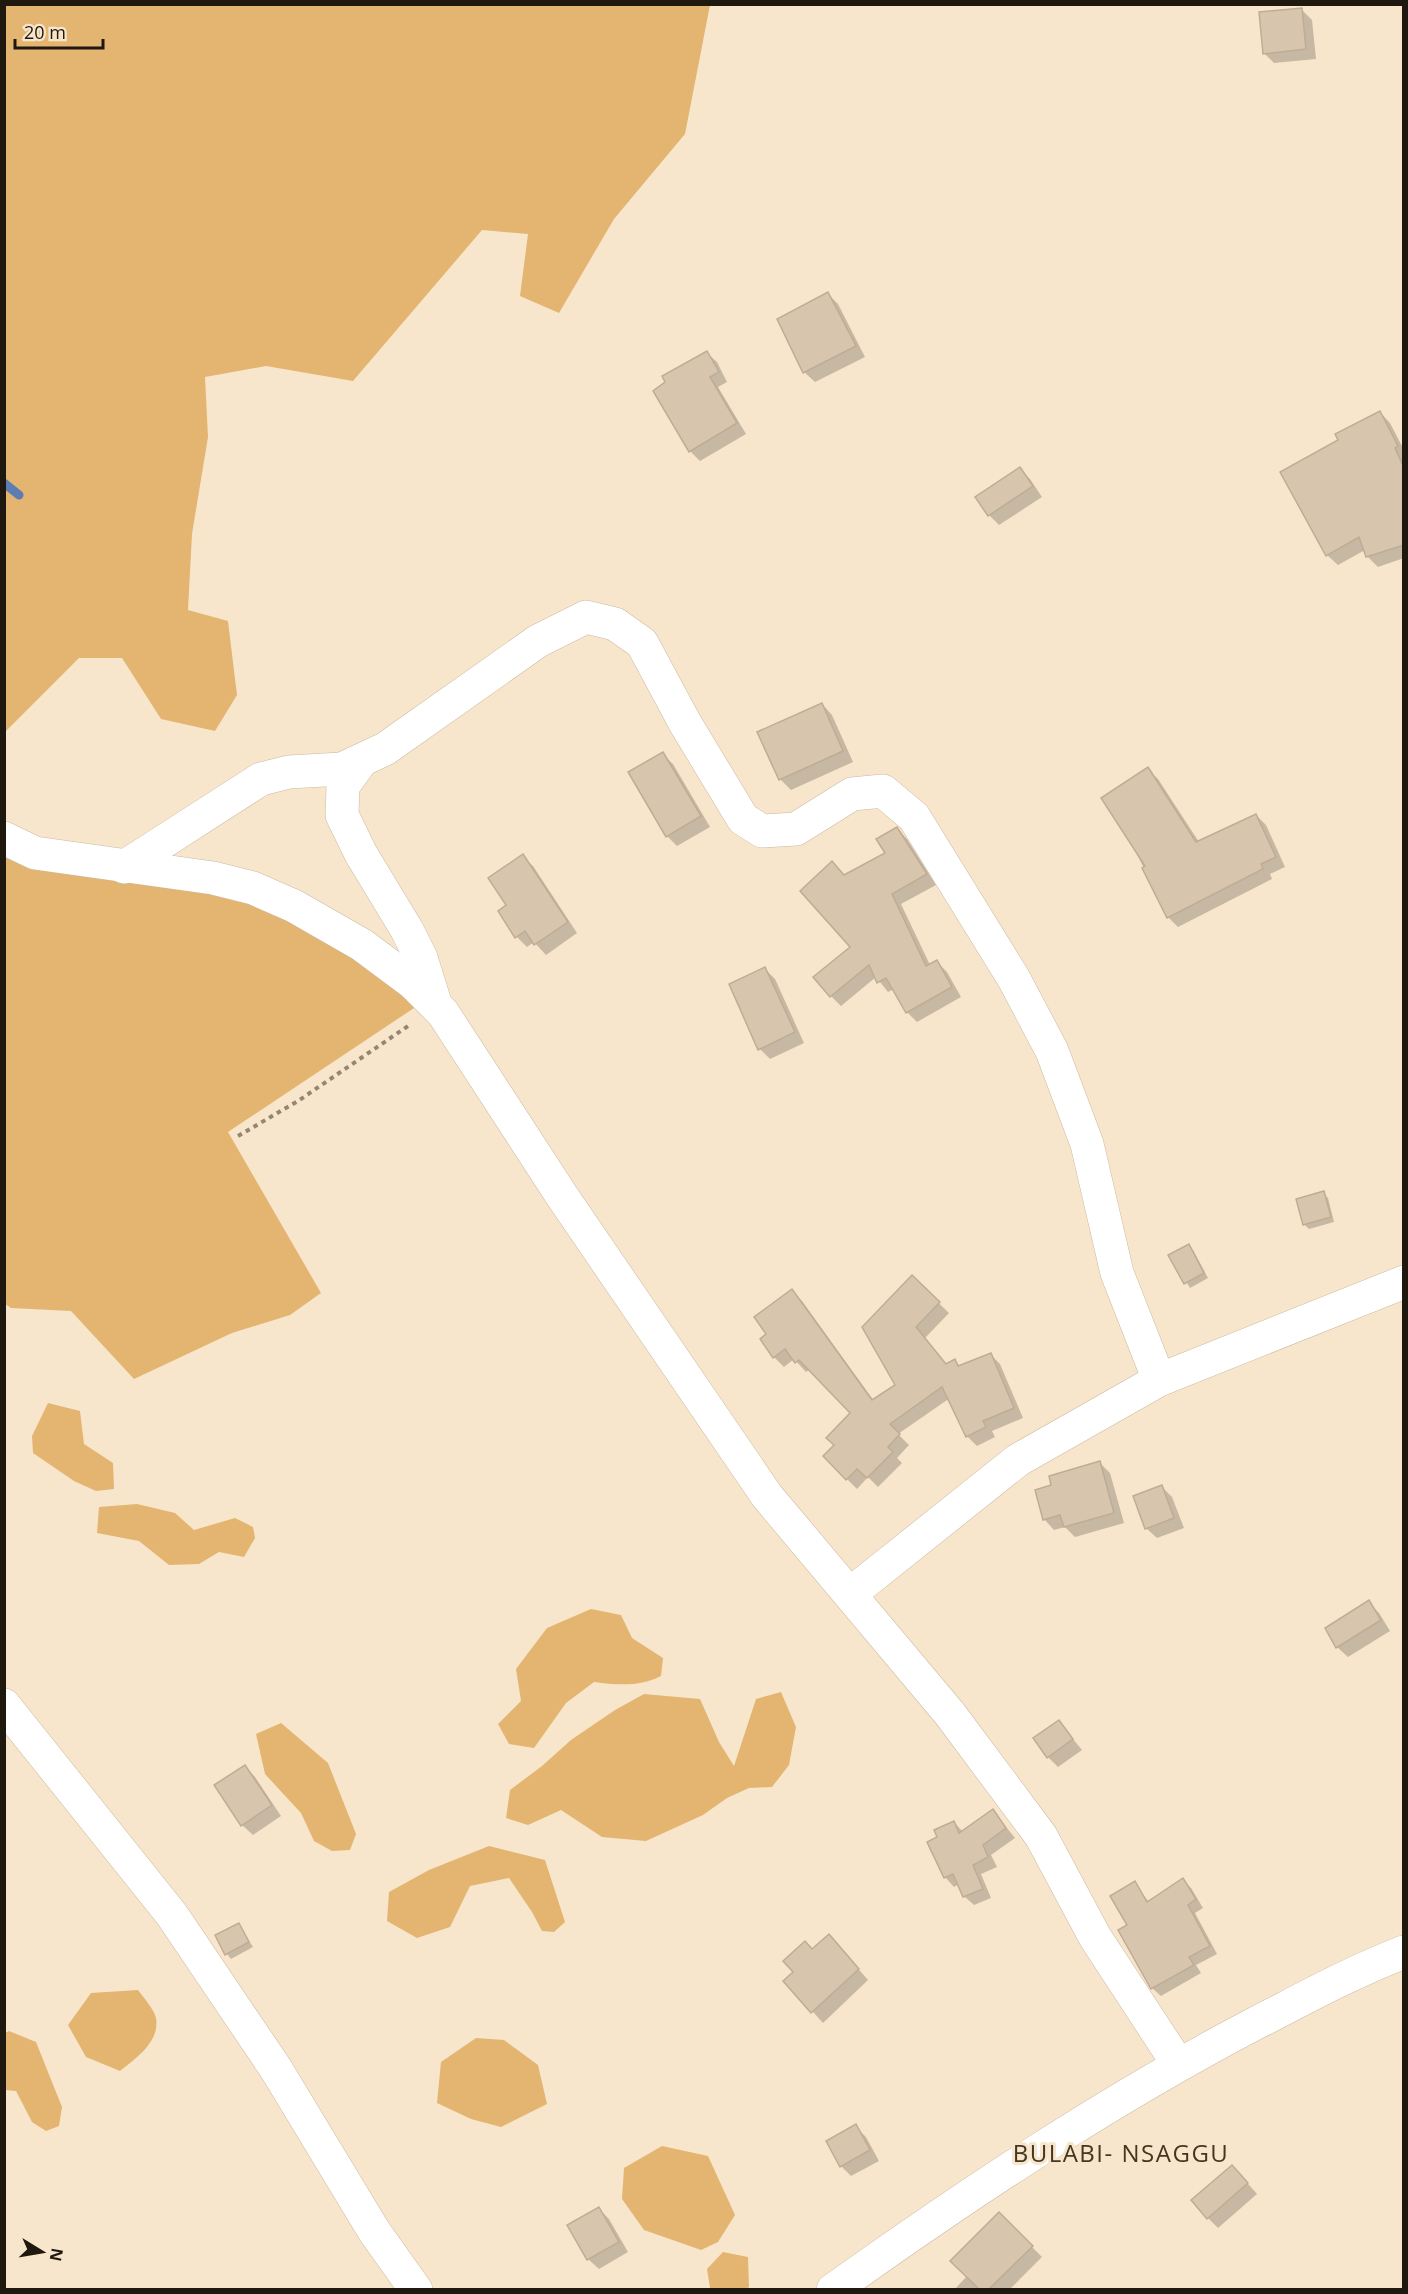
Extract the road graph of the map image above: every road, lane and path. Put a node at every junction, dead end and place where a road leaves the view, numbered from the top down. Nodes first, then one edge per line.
1 (362, 760) junction
2 (4, 838) edge
3 (124, 867) junction
4 (436, 1006) junction
5 (238, 1136) dead end
6 (1404, 1282) edge
7 (1160, 1380) junction
8 (850, 1594) junction
9 (4, 1705) edge
10 (1404, 1952) edge
11 (1178, 2064) junction
12 (416, 2289) edge
13 (833, 2289) edge

1 - 3 street
1 - 4 street
1 - 7 street
2 - 3 street
3 - 4 street
4 - 5 path
4 - 8 street
6 - 7 street
7 - 8 street
8 - 11 street
9 - 12 street
10 - 11 street
11 - 13 street

